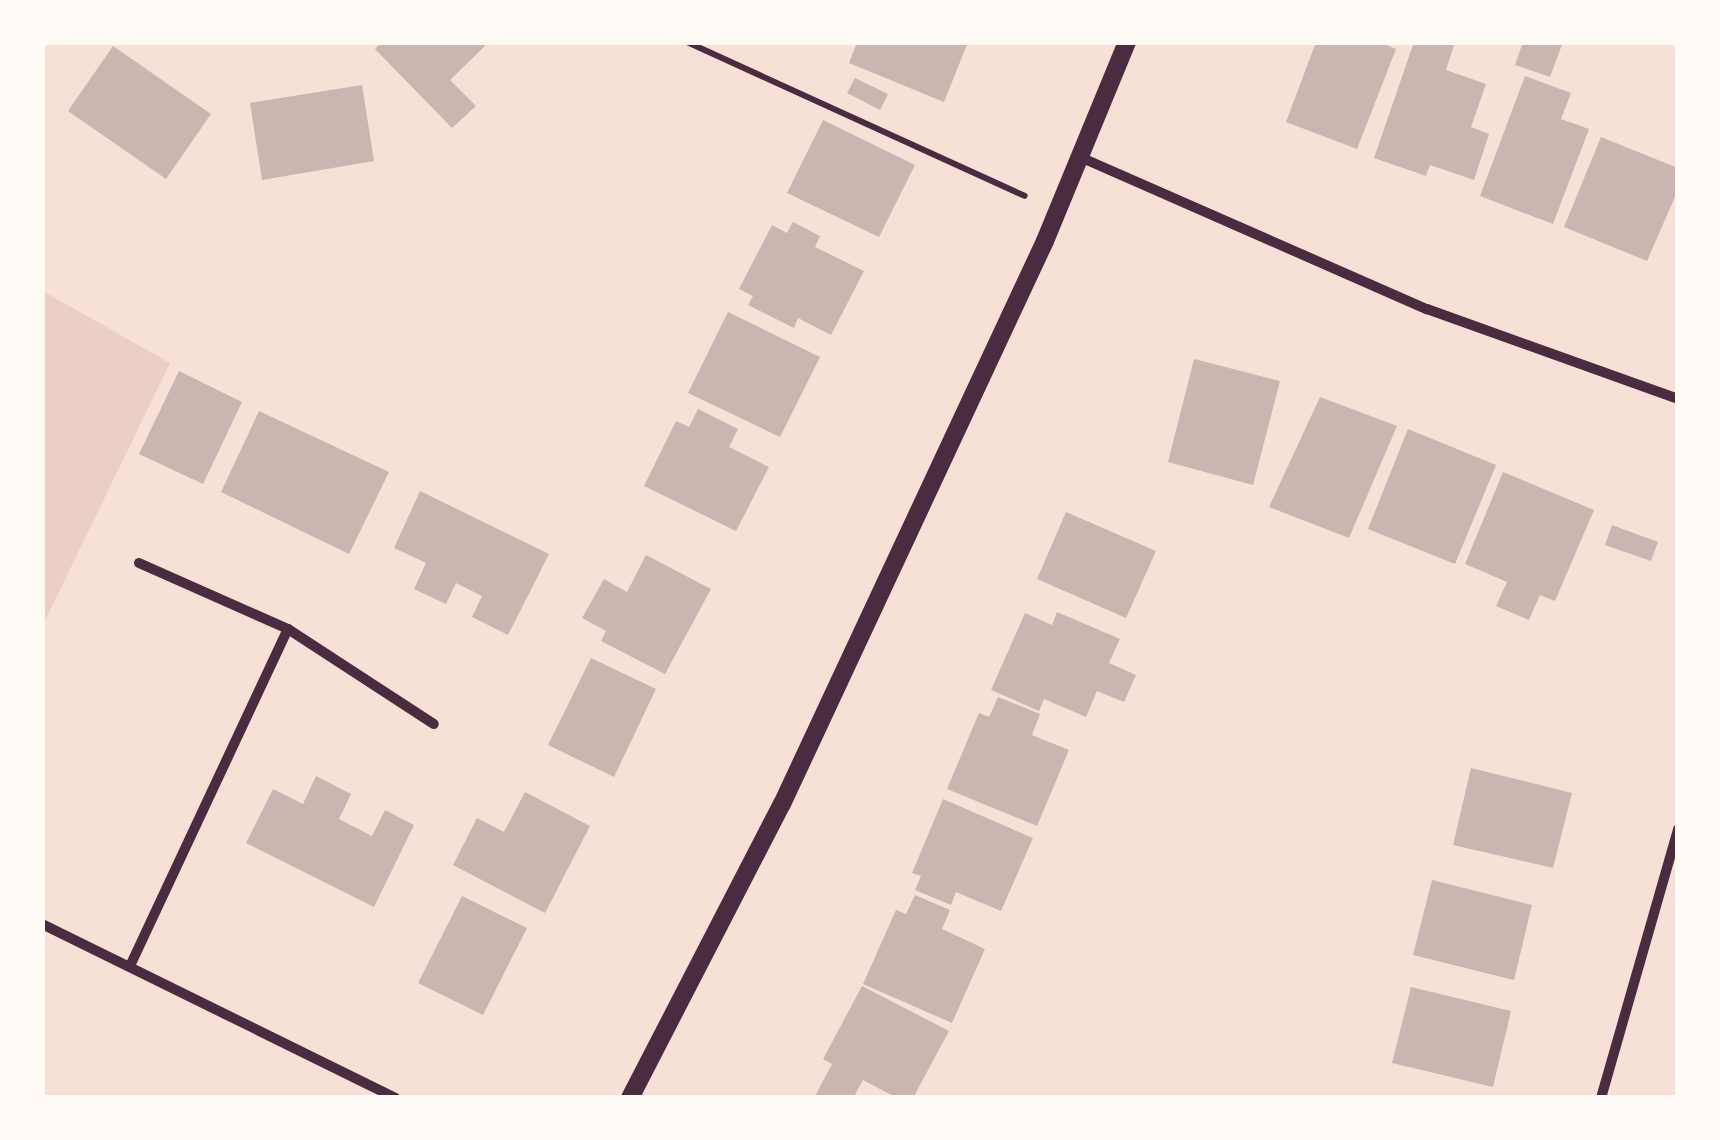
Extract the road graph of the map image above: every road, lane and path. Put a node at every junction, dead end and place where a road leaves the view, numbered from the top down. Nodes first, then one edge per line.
1 (687, 42) edge
2 (1127, 42) edge
3 (1080, 157) junction
4 (1058, 211) junction
5 (1678, 398) edge
6 (139, 563) dead end
7 (288, 628) junction
8 (434, 724) dead end
9 (1678, 829) edge
10 (42, 924) edge
11 (130, 966) junction
12 (395, 1098) edge
13 (630, 1098) edge
14 (1600, 1098) edge

1 - 4 path
2 - 3 street
3 - 4 street
3 - 5 street
4 - 13 street
6 - 7 street
7 - 8 street
7 - 11 street
9 - 14 street
10 - 11 street
11 - 12 street

